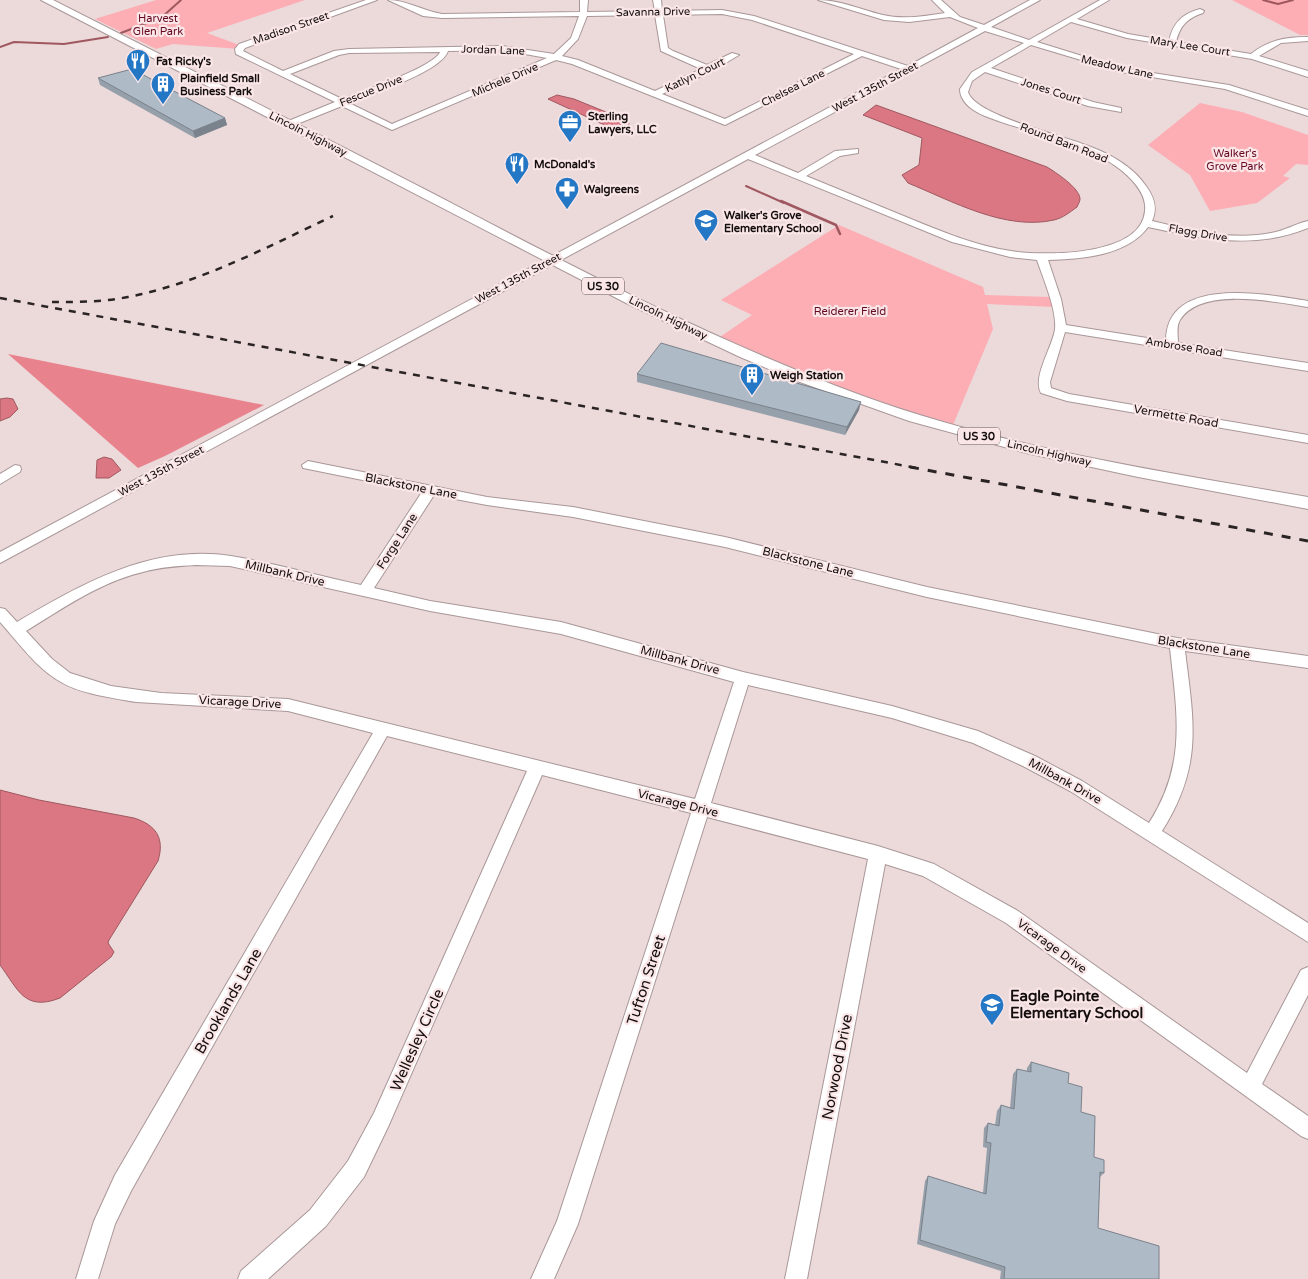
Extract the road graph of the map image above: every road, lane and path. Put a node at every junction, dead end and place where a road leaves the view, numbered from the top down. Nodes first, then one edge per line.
1 (46, 0) edge
2 (373, 0) edge
3 (392, 0) edge
4 (584, 0) edge
5 (657, 0) edge
6 (822, 0) edge
7 (936, 0) edge
8 (1036, 0) edge
9 (1105, 0) edge
10 (504, 6) dead end
11 (1200, 11) dead end
12 (659, 12) junction
13 (584, 13) junction
14 (503, 14) junction
15 (950, 15) junction
16 (1071, 20) junction
17 (984, 28) junction
18 (116, 35) joint
19 (1308, 39) edge
20 (1031, 43) junction
21 (1172, 43) junction
22 (445, 49) junction
23 (862, 53) junction
24 (735, 55) dead end
25 (556, 57) junction
26 (1253, 57) junction
27 (709, 69) junction
28 (909, 69) junction
29 (985, 69) junction
30 (282, 74) junction
31 (1308, 74) edge
32 (655, 94) junction
33 (342, 102) junction
34 (1118, 110) dead end
35 (1308, 113) edge
36 (725, 122) joint
37 (289, 124) junction
38 (855, 151) dead end
39 (747, 155) junction
40 (799, 176) junction
41 (1146, 223) junction
42 (1308, 224) edge
43 (1042, 259) junction
44 (552, 260) junction
45 (1308, 304) edge
46 (1061, 328) junction
47 (1172, 345) junction
48 (1308, 367) edge
49 (1308, 439) edge
50 (308, 465) dead end
51 (14, 469) dead end
52 (0, 480) edge
53 (430, 490) junction
54 (1308, 503) edge
55 (0, 558) edge
56 (365, 591) junction
57 (0, 613) edge
58 (16, 630) junction
59 (1177, 644) junction
60 (1308, 662) edge
61 (743, 678) junction
62 (383, 729) junction
63 (537, 768) junction
64 (702, 808) junction
65 (1152, 832) junction
66 (878, 854) junction
67 (1308, 933) edge
68 (1308, 976) edge
69 (1250, 1087) junction
70 (1308, 1129) edge
71 (87, 1279) edge
72 (249, 1279) edge
73 (542, 1279) edge
74 (796, 1279) edge

1 - 18 main road, Lincoln Highway / US 30
2 - 30 street, Madison Street
3 - 14 street, Savanna Drive
4 - 13 street, Michele Drive
5 - 12 street
6 - 15 street
7 - 15 street, Meadow Lane
8 - 17 street, West 135th Street
9 - 16 street, Round Barn Road
10 - 14 street
11 - 21 street
12 - 13 street, Savanna Drive
12 - 23 street, Savanna Drive
12 - 27 street
13 - 14 street, Savanna Drive
13 - 25 street, Michele Drive
15 - 17 street, Meadow Lane
16 - 20 street, Round Barn Road
16 - 21 street, Mary Lee Court
17 - 20 street, Meadow Lane
17 - 28 street, West 135th Street
18 - 37 main road, Lincoln Highway / US 30
19 - 26 street
20 - 29 street, Round Barn Road
20 - 35 street, Meadow Lane
21 - 26 street, Mary Lee Court
22 - 25 street, Jordan Lane
22 - 30 street, Jordan Lane
22 - 33 street, Fescue Drive
23 - 28 street, Savanna Drive
23 - 36 street, Chelsea Lane
24 - 27 street, Katlyn Court
25 - 32 street, Jordan Lane
25 - 33 street, Michele Drive
26 - 31 street, Mary Lee Court
27 - 32 street, Katlyn Court
28 - 39 street, West 135th Street
29 - 34 street, Jones Court
29 - 41 street, Round Barn Road
30 - 33 street
32 - 36 street, Jordan Lane
33 - 37 street, Fescue Drive
37 - 44 main road, Lincoln Highway / US 30
38 - 40 street
39 - 40 street
39 - 44 street, West 135th Street
40 - 43 street
41 - 42 street, Flagg Drive
41 - 43 street
43 - 46 street
44 - 54 main road, Lincoln Highway / US 30
44 - 55 street, West 135th Street
45 - 47 street
46 - 47 street, Ambrose Road
46 - 49 street, Vermette Road
47 - 48 street, Ambrose Road
50 - 53 street, Blackstone Lane
51 - 52 street
53 - 56 street, Forge Lane
53 - 59 street, Blackstone Lane
56 - 58 street, Millbank Drive
56 - 61 street, Millbank Drive
57 - 58 street, Vicarage Drive
58 - 62 street, Vicarage Drive
59 - 60 street, Blackstone Lane
59 - 65 street
61 - 64 street, Tufton Street
61 - 65 street, Millbank Drive
62 - 63 street, Vicarage Drive
62 - 71 street, Brooklands Lane
63 - 64 street, Vicarage Drive
63 - 72 street, Wellesley Circle
64 - 66 street, Vicarage Drive
64 - 73 street, Tufton Street
65 - 67 street, Millbank Drive
66 - 69 street, Vicarage Drive
66 - 74 street, Norwood Drive
68 - 69 street
69 - 70 street, Vicarage Drive

